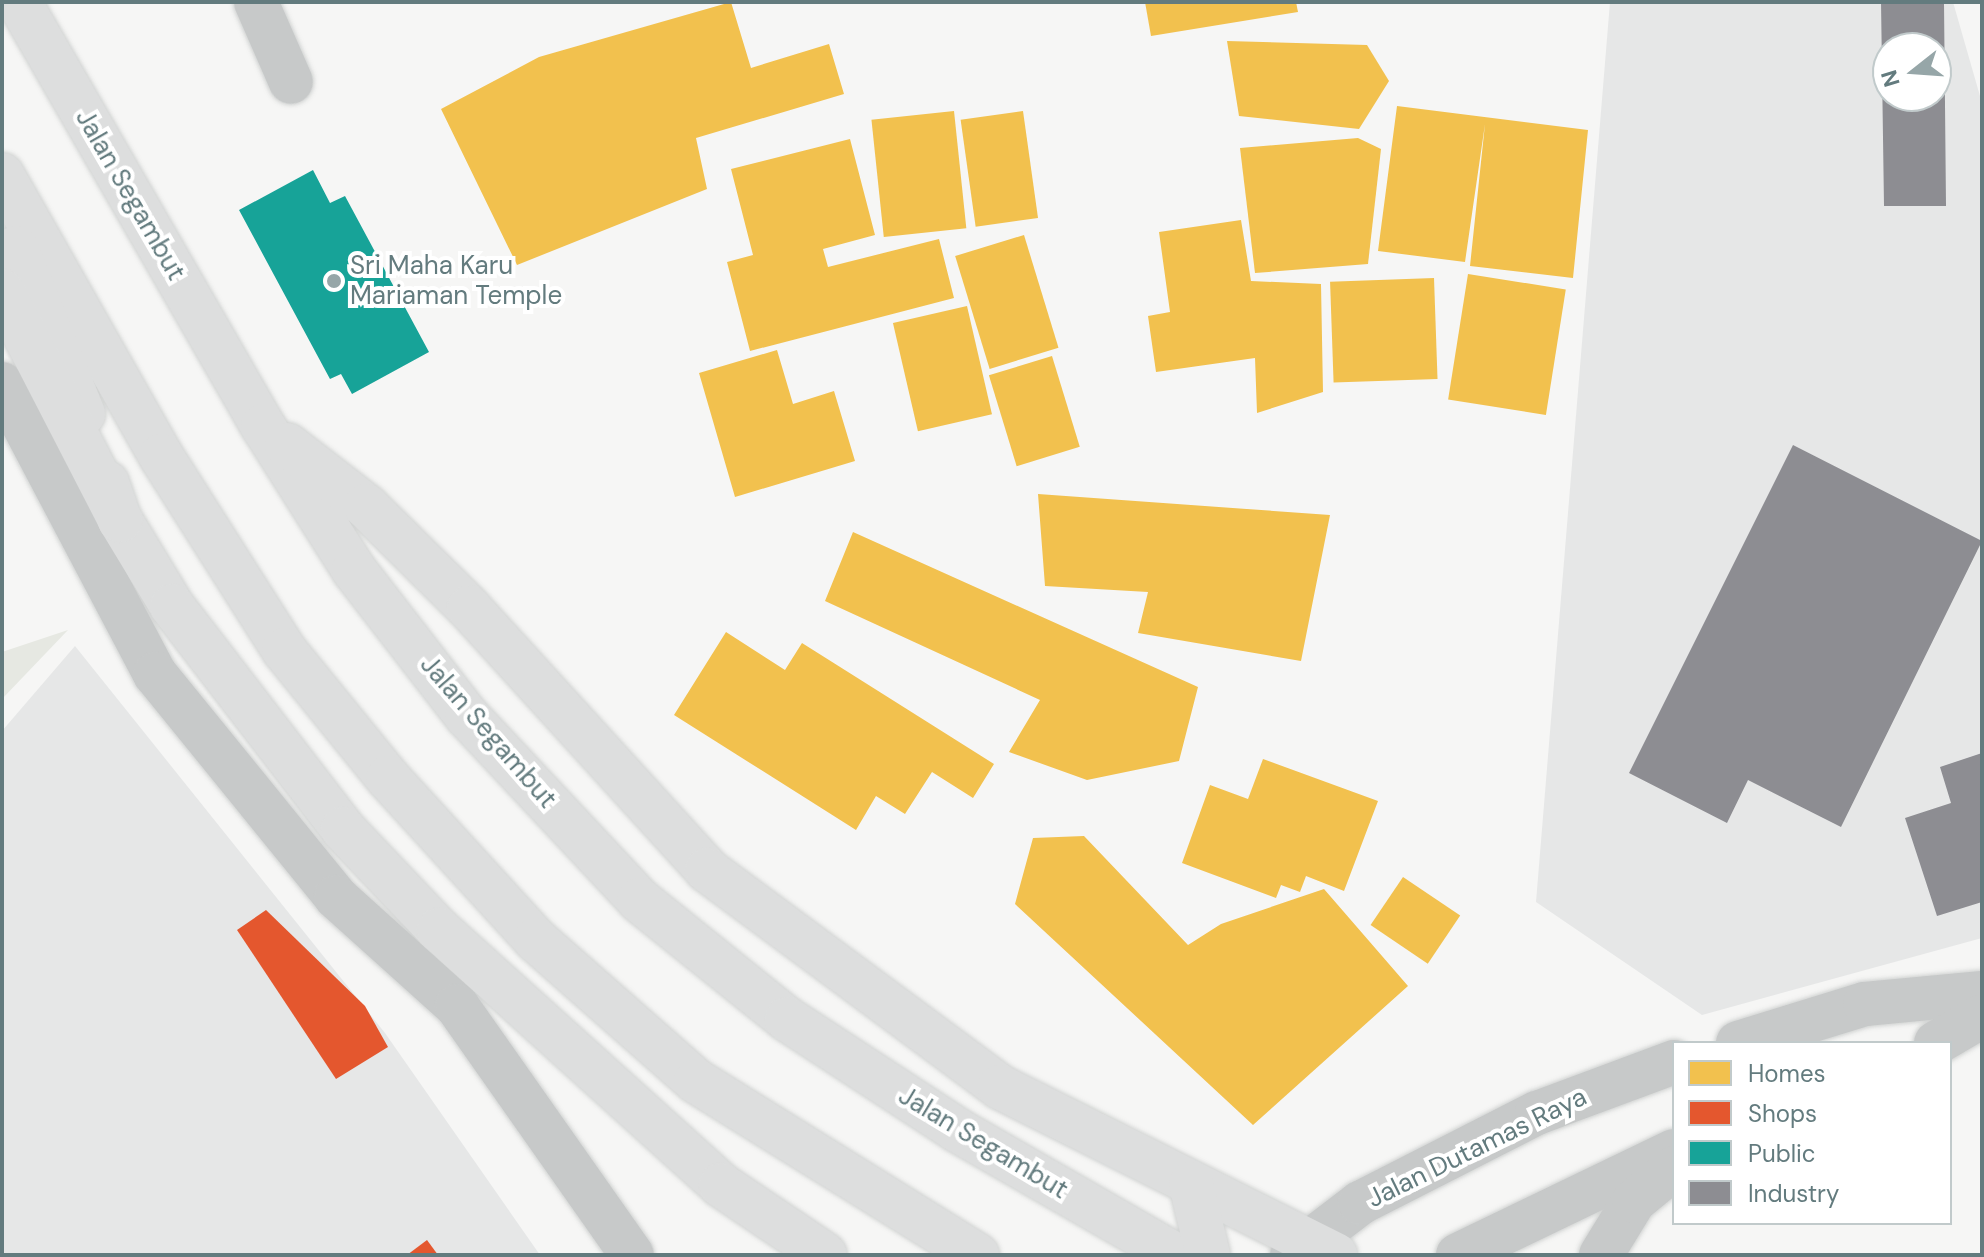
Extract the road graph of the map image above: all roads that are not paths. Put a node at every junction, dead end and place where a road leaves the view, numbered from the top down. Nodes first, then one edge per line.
1 (19, 2) edge
2 (256, 2) edge
3 (291, 82) dead end
4 (2, 175) edge
5 (2, 213) edge
6 (2, 291) edge
7 (2, 384) edge
8 (263, 426) junction
9 (120, 520) junction
10 (1982, 993) edge
11 (1982, 1016) edge
12 (1745, 1041) edge
13 (1939, 1041) edge
14 (1672, 1063) edge
15 (1672, 1152) edge
16 (1672, 1170) edge
17 (1191, 1184) junction
18 (1311, 1249) edge
19 (632, 1255) edge
20 (825, 1255) edge
21 (977, 1255) edge
22 (1175, 1255) edge
23 (1208, 1255) edge
24 (1458, 1255) edge
25 (1601, 1255) edge

1 - 8 main road, Jalan Segambut
2 - 3 street
4 - 21 main road
5 - 9 main road
6 - 9 main road
7 - 19 street
8 - 17 main road
8 - 22 main road, Jalan Segambut
9 - 20 main road
10 - 12 street
11 - 13 street
14 - 18 street, Jalan Dutamas Raya
15 - 24 street
16 - 25 street
17 - 18 main road
17 - 23 main road

